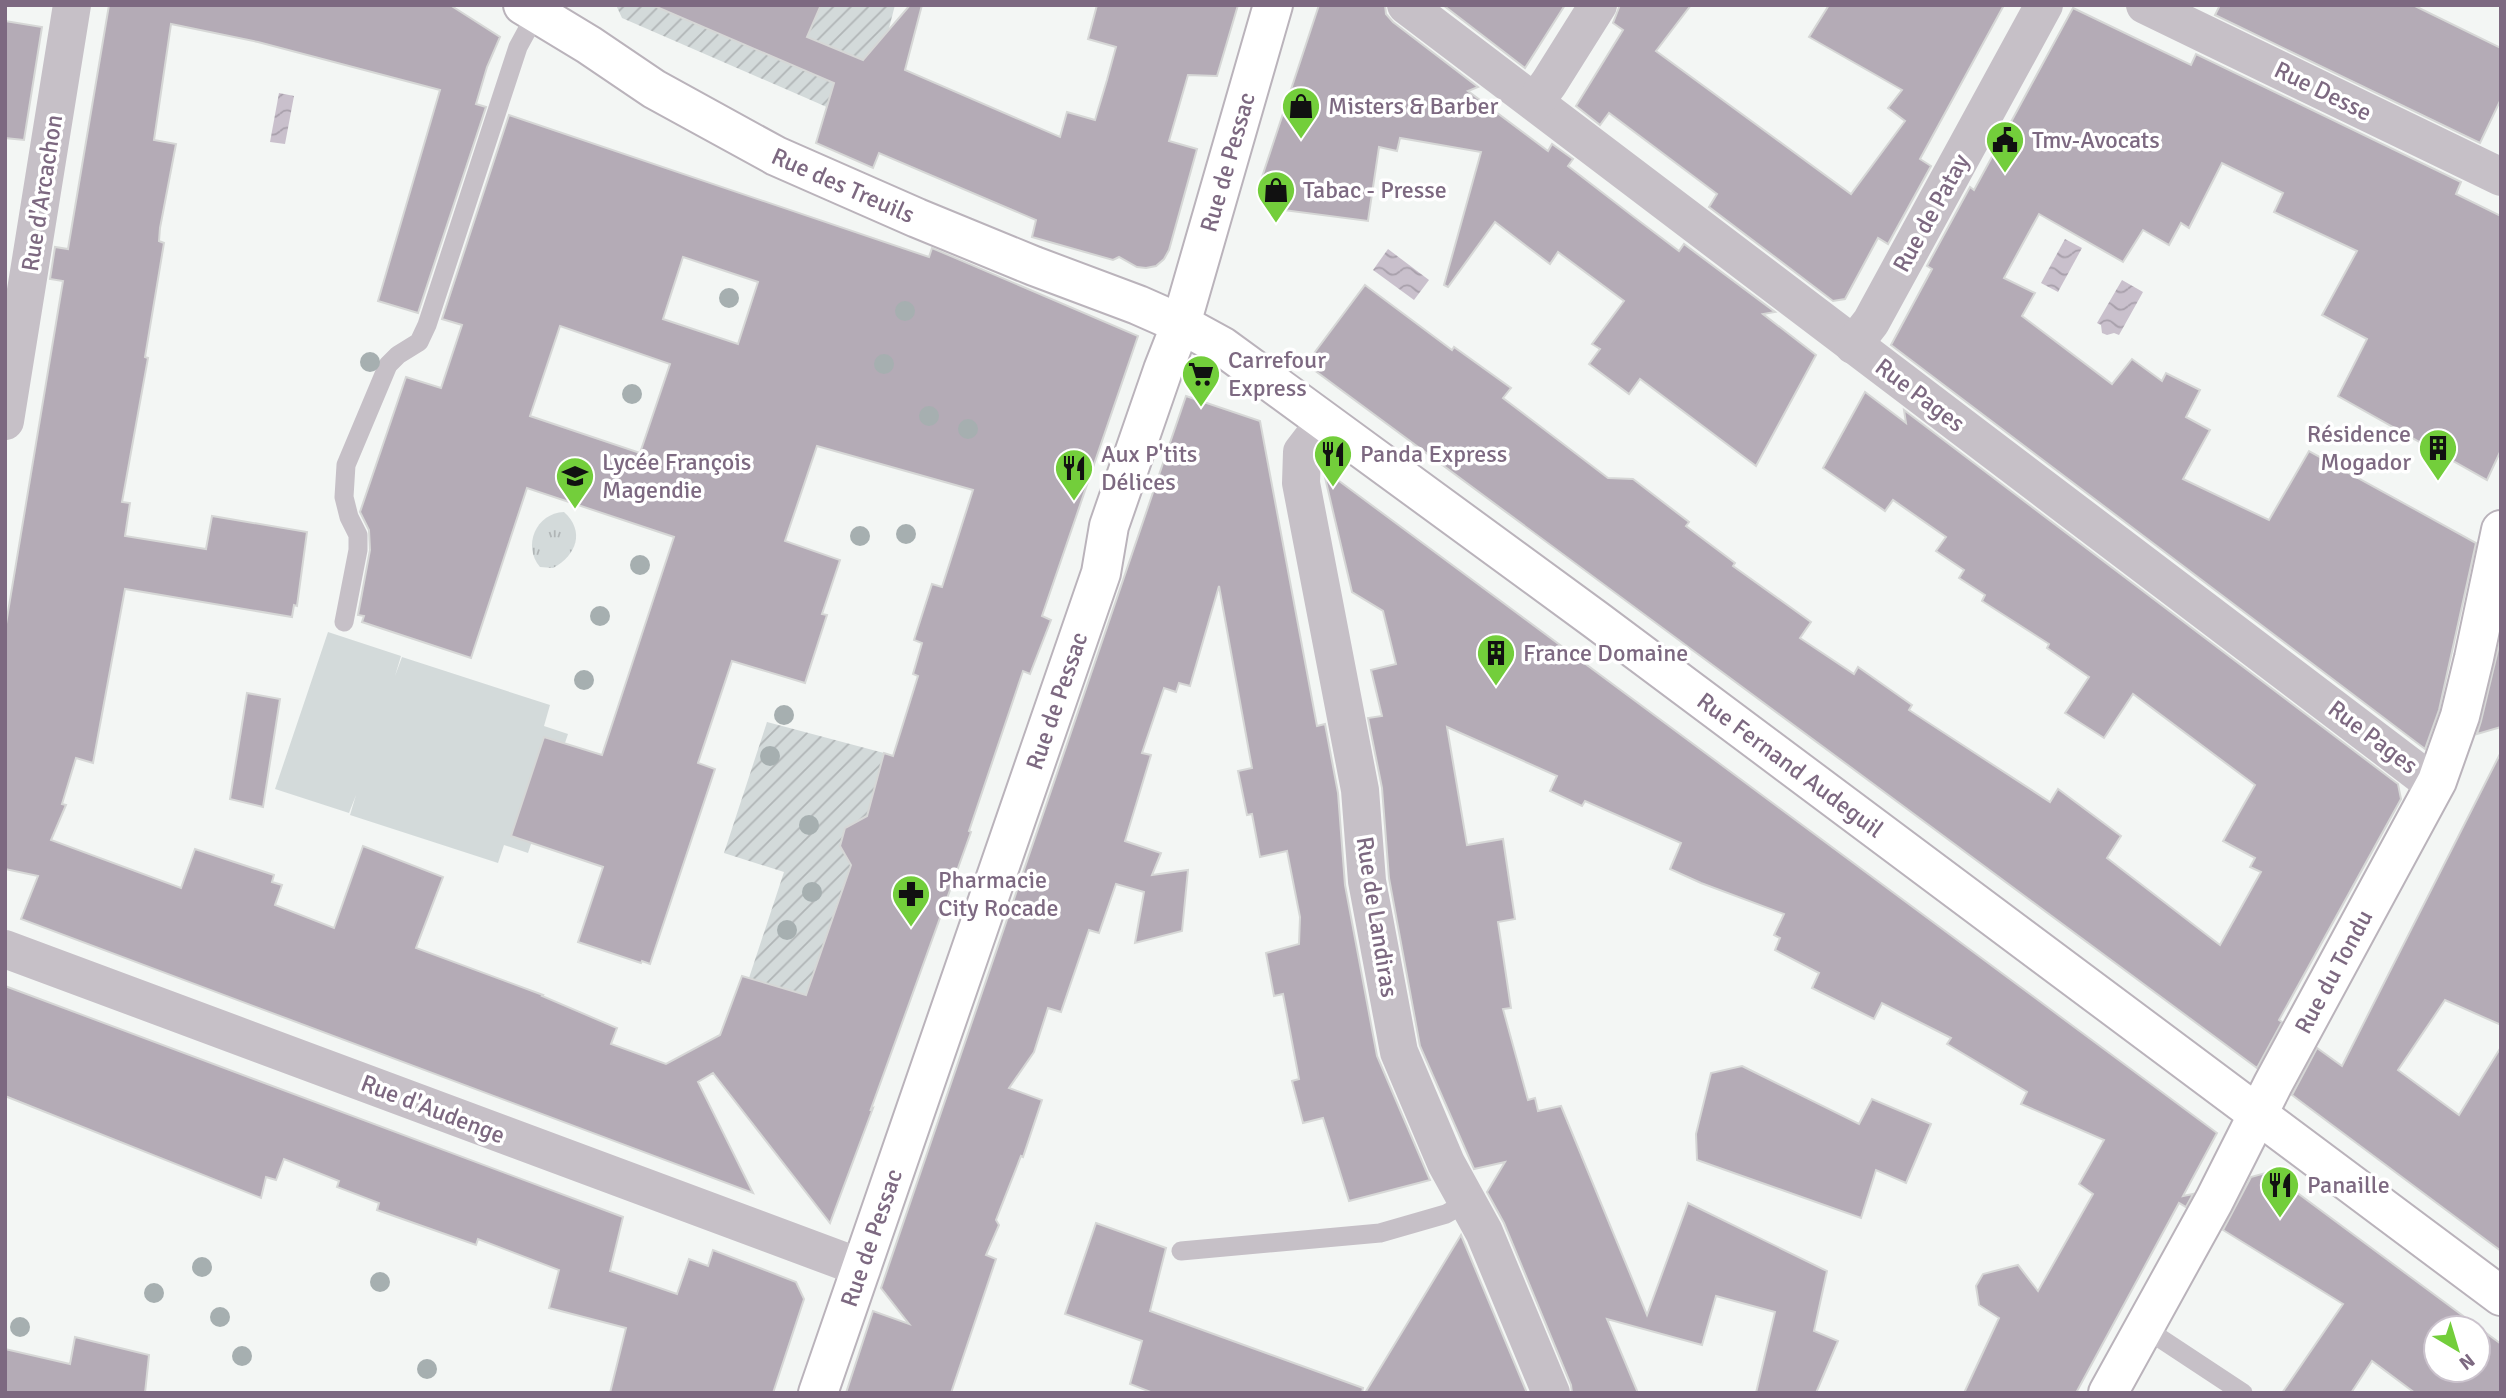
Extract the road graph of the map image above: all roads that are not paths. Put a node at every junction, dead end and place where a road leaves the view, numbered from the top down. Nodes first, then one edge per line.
1 (72, 5) edge
2 (1273, 5) edge
3 (1406, 5) edge
4 (1598, 5) edge
5 (2044, 5) edge
6 (2146, 5) edge
7 (533, 8) edge
8 (1535, 102) junction
9 (2501, 177) edge
10 (1181, 324) junction
11 (1853, 345) junction
12 (5, 421) edge
13 (1325, 422) junction
14 (2501, 532) edge
15 (344, 622) dead end
16 (2437, 781) junction
17 (5, 949) edge
18 (2257, 1114) junction
19 (1468, 1202) junction
20 (1181, 1251) dead end
21 (862, 1268) junction
22 (2501, 1296) edge
23 (2143, 1327) junction
24 (818, 1393) edge
25 (1551, 1393) edge
26 (2108, 1393) edge
27 (2243, 1393) edge

1 - 12 street, Rue d'Arcachon
2 - 10 street, Rue de Pessac
3 - 8 street, Rue Pages
4 - 8 street
5 - 11 street, Rue de Patay
6 - 9 street, Rue Desse
7 - 10 street, Rue des Treuils
7 - 15 lane
8 - 11 street, Rue Pages
10 - 13 street, Rue Fernand Audeguil
10 - 21 street, Rue de Pessac
11 - 16 street, Rue Pages
13 - 18 street, Rue Fernand Audeguil
13 - 19 street, Rue de Landiras
14 - 16 street, Rue du Tondu
16 - 18 street, Rue du Tondu
17 - 21 street, Rue d'Audenge
18 - 22 street, Rue Fernand Audeguil
18 - 23 street, Rue du Tondu
19 - 20 lane
19 - 25 street, Rue de Landiras
21 - 24 street, Rue de Pessac
23 - 26 street, Rue du Tondu
23 - 27 lane

